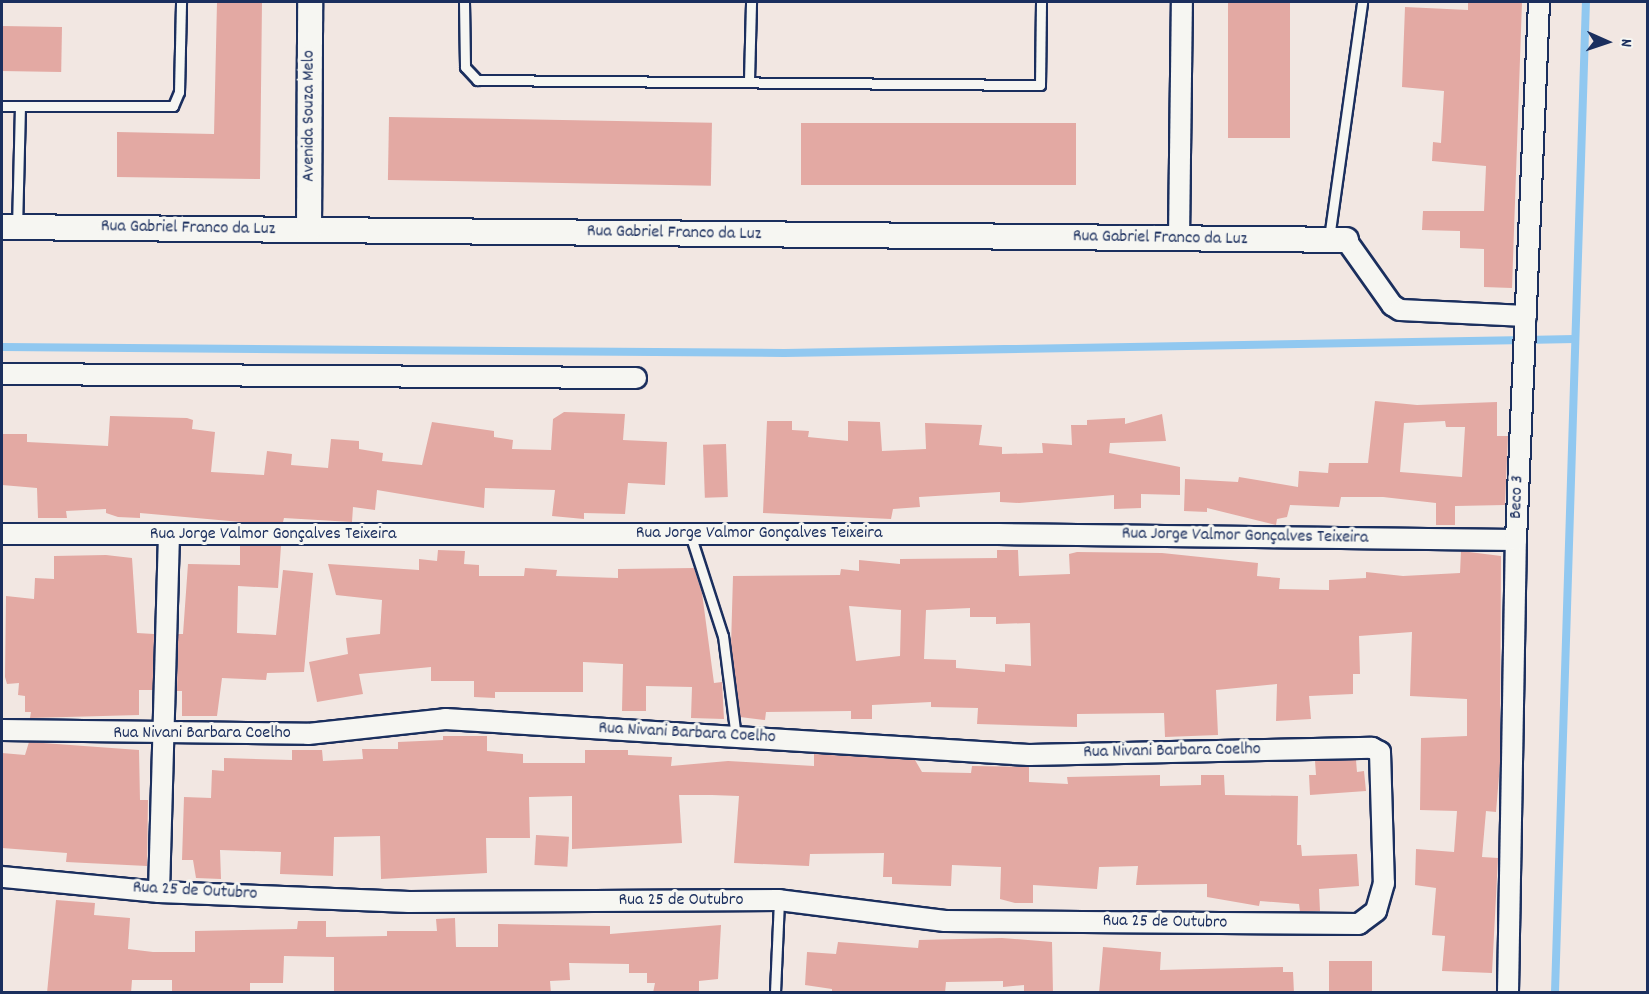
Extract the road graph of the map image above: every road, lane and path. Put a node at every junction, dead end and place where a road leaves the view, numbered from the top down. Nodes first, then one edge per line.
1 (182, 2) edge
2 (310, 2) edge
3 (464, 2) edge
4 (751, 2) edge
5 (1041, 2) edge
6 (1182, 2) edge
7 (1362, 2) edge
8 (1539, 2) edge
9 (749, 80) junction
10 (2, 106) edge
11 (20, 106) junction
12 (9, 227) edge
13 (309, 230) junction
14 (1179, 239) junction
15 (1338, 240) junction
16 (1526, 316) junction
17 (2, 374) edge
18 (636, 378) dead end
19 (2, 534) edge
20 (690, 534) junction
21 (169, 535) junction
22 (1516, 540) junction
23 (2, 730) edge
24 (163, 734) junction
25 (736, 737) junction
26 (2, 877) edge
27 (159, 892) junction
28 (778, 900) junction
29 (1359, 924) joint
30 (775, 993) edge
31 (1508, 993) edge

1 - 11 lane
2 - 13 street, Avenida Souza Melo
3 - 9 lane
4 - 9 lane
5 - 9 lane
6 - 14 street
7 - 15 lane
8 - 16 street, Beco 3
10 - 11 lane
11 - 12 lane
12 - 13 street, Rua Gabriel Franco da Luz
13 - 14 street, Rua Gabriel Franco da Luz
14 - 15 street, Rua Gabriel Franco da Luz
15 - 16 street
16 - 22 street, Beco 3
17 - 18 street
19 - 21 street, Rua Jorge Valmor Gonçalves Teixeira
20 - 21 street, Rua Jorge Valmor Gonçalves Teixeira
20 - 22 street, Rua Jorge Valmor Gonçalves Teixeira
20 - 25 lane
21 - 24 street
22 - 31 street, Beco 3
23 - 24 street, Rua Nivani Barbara Coelho
24 - 25 street, Rua Nivani Barbara Coelho
24 - 27 street
25 - 29 street, Rua Nivani Barbara Coelho
26 - 27 street, Rua 25 de Outubro
27 - 28 street, Rua 25 de Outubro
28 - 29 street, Rua 25 de Outubro
28 - 30 lane

